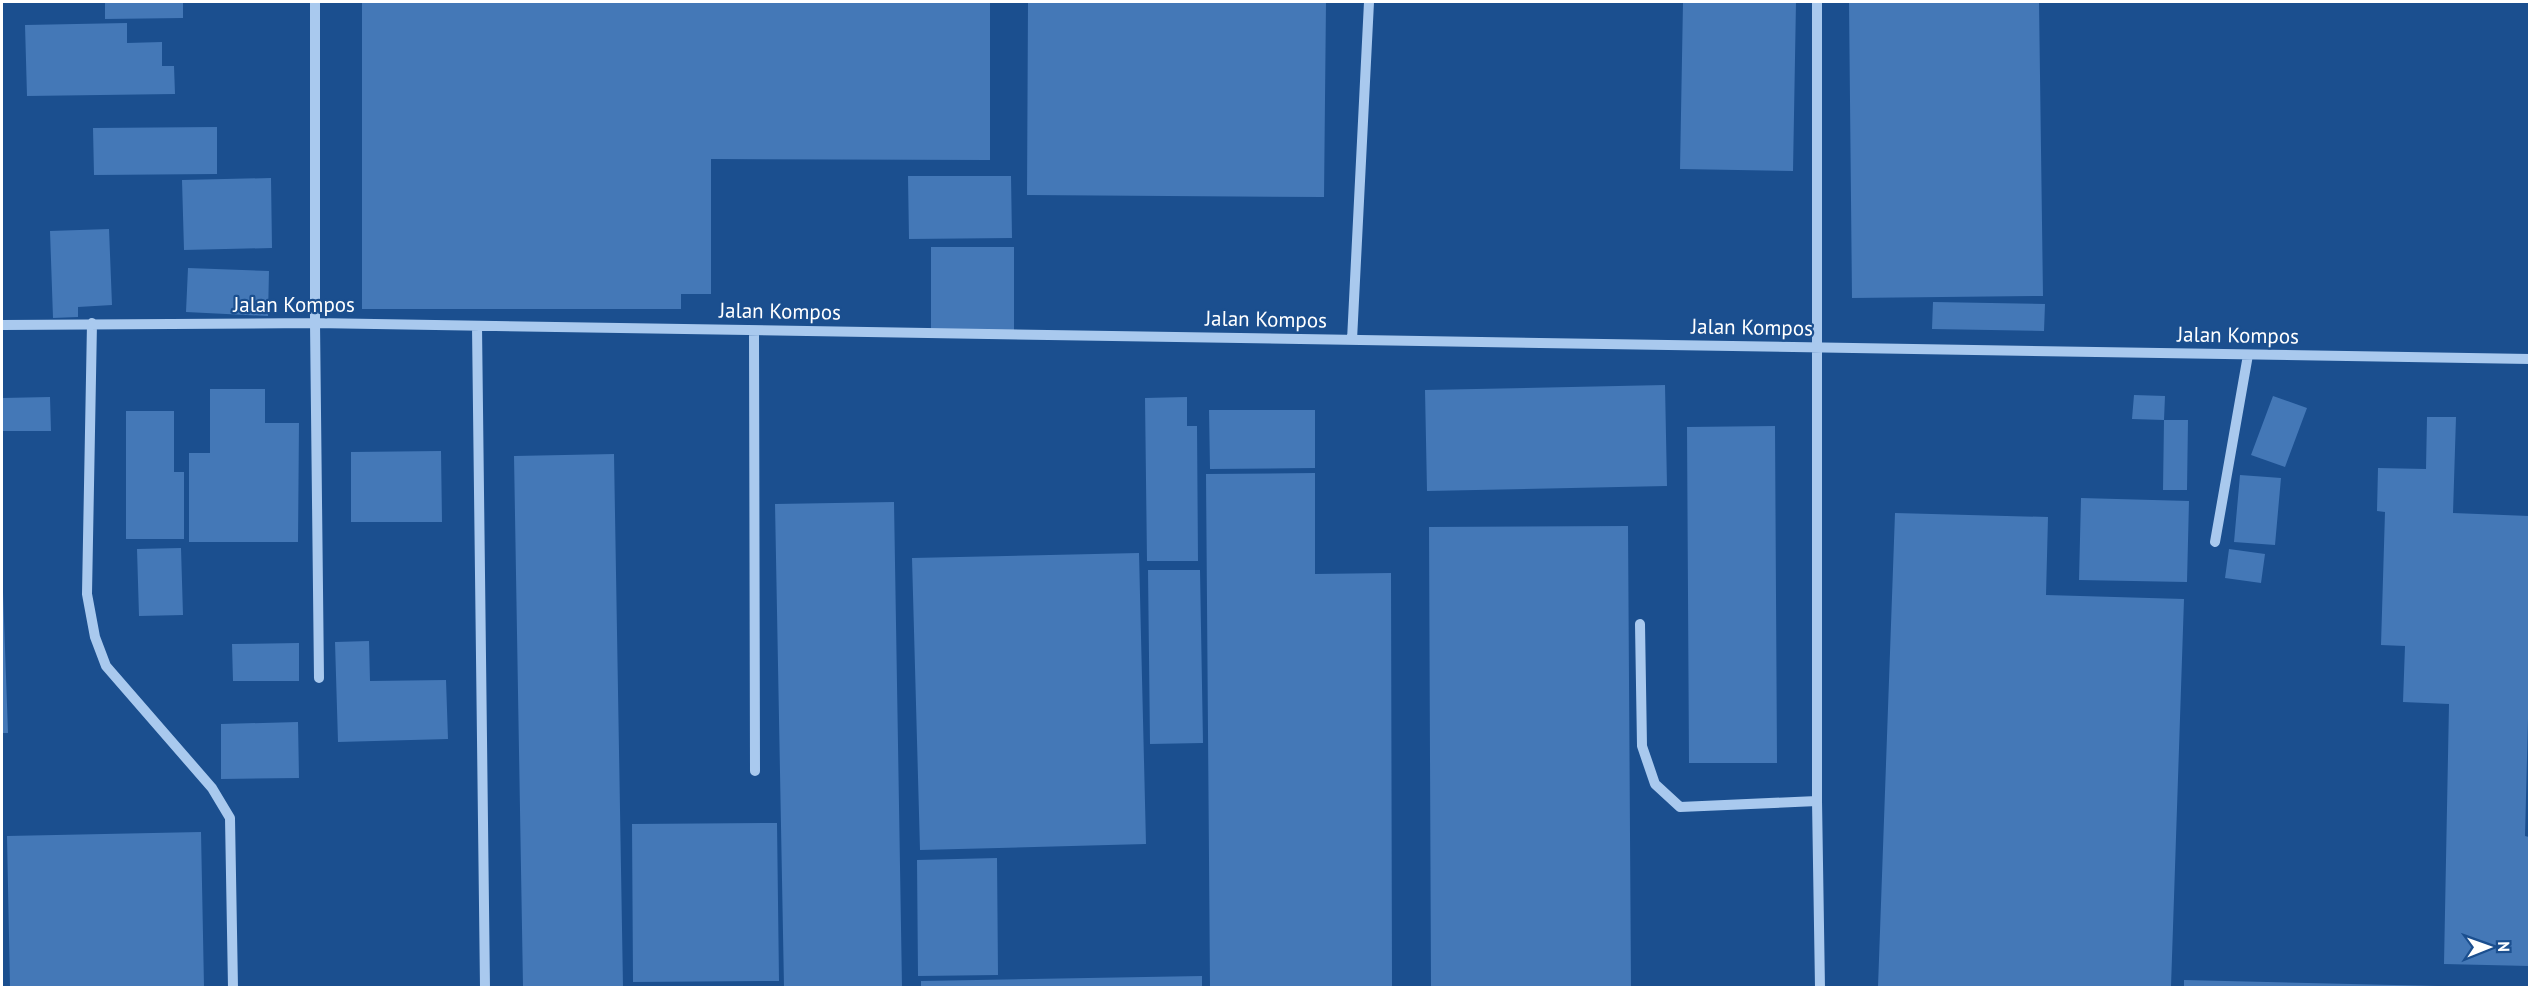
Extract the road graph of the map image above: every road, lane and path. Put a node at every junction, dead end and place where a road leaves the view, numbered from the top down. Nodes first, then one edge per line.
1 (315, 2) edge
2 (1369, 2) edge
3 (1817, 2) edge
4 (92, 323) junction
5 (315, 323) junction
6 (2, 325) edge
7 (477, 326) junction
8 (754, 331) junction
9 (1352, 340) junction
10 (1816, 347) junction
11 (2248, 355) junction
12 (2529, 359) edge
13 (2215, 542) dead end
14 (1640, 624) dead end
15 (319, 678) dead end
16 (755, 771) dead end
17 (1817, 801) junction
18 (233, 987) edge
19 (485, 987) edge
20 (1820, 987) edge

1 - 5 street
2 - 9 street
3 - 10 street
4 - 5 street, Jalan Kompos
4 - 6 street, Jalan Kompos
4 - 18 street
5 - 7 street, Jalan Kompos
5 - 15 street
7 - 8 street, Jalan Kompos
7 - 19 street
8 - 9 street, Jalan Kompos
8 - 16 street
9 - 10 street, Jalan Kompos
10 - 11 street, Jalan Kompos
10 - 17 street
11 - 12 street, Jalan Kompos
11 - 13 street
14 - 17 street
17 - 20 street

